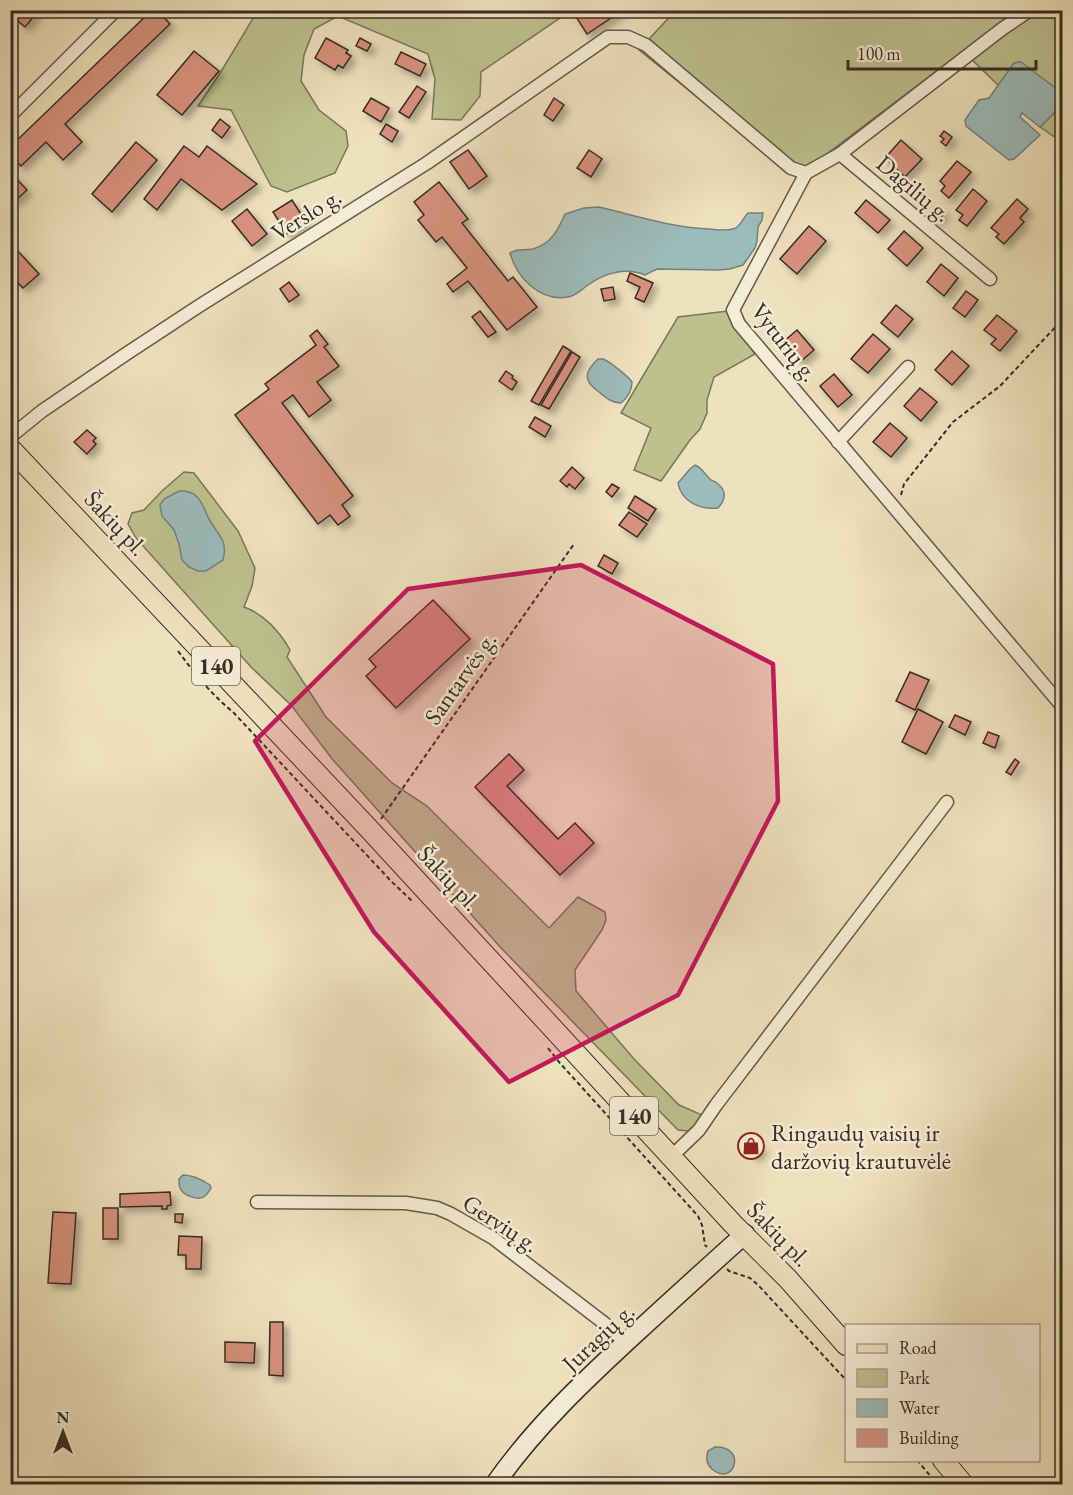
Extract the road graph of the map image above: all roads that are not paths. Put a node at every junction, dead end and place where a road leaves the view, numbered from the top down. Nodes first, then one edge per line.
1 (116, 10) edge
2 (1030, 10) edge
3 (10, 116) edge
4 (840, 154) junction
5 (806, 173) junction
6 (990, 279) dead end
7 (908, 367) dead end
8 (10, 437) edge
9 (838, 442) junction
10 (10, 448) edge
11 (1062, 706) edge
12 (947, 802) dead end
13 (672, 1157) junction
14 (257, 1202) dead end
15 (745, 1234) junction
16 (626, 1343) junction
17 (845, 1344) edge
18 (944, 1462) edge
19 (495, 1485) edge
20 (963, 1485) edge

1 - 3 street
2 - 4 street
4 - 5 street, Dagilių g.
4 - 6 street, Dagilių g.
5 - 8 street, Verslo g.
5 - 9 street, Vyturių g.
7 - 9 street
9 - 11 street, Vyturių g.
10 - 13 main road, Šakių pl. / 140
12 - 13 street
13 - 15 main road, Šakių pl. / 140
14 - 16 street, Gervių g.
15 - 16 main road, Juragių g.
15 - 17 main road, Šakių pl. / 140
16 - 19 main road, Juragių g.
18 - 20 main road

